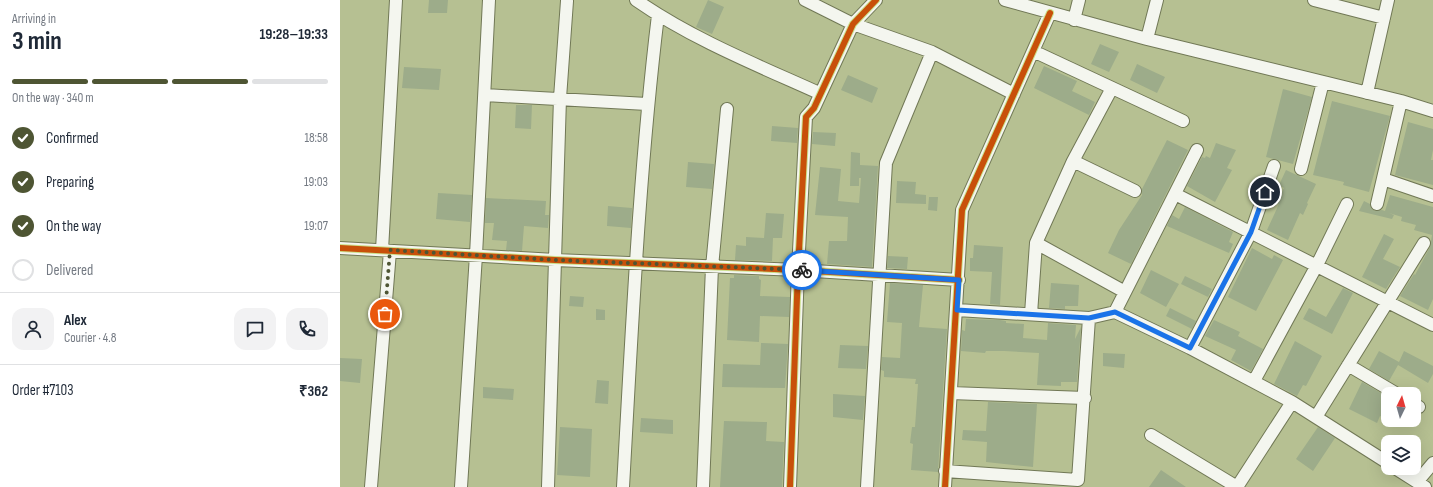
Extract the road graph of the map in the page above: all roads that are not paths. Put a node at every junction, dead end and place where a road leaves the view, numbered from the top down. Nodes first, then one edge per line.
1 (396, 0) edge
2 (489, 0) edge
3 (806, 0) edge
4 (876, 0) edge
5 (1005, 0) edge
6 (1079, 0) edge
7 (1157, 0) edge
8 (1314, 0) edge
9 (1388, 0) edge
10 (567, 1) edge
11 (638, 1) edge
12 (1050, 13) junction
13 (658, 15) junction
14 (1384, 18) junction
15 (1074, 20) junction
16 (853, 24) junction
17 (1147, 40) junction
18 (1033, 51) junction
19 (932, 52) junction
20 (1323, 82) junction
21 (1112, 88) junction
22 (820, 93) junction
23 (1367, 93) junction
24 (1014, 94) junction
25 (485, 95) junction
26 (560, 98) junction
27 (1401, 101) junction
28 (647, 104) junction
29 (727, 109) dead end
30 (1433, 111) edge
31 (1184, 121) dead end
32 (1197, 150) dead end
33 (1073, 162) junction
34 (1274, 166) dead end
35 (1301, 169) dead end
36 (1383, 179) junction
37 (1135, 191) dead end
38 (1175, 194) junction
39 (1433, 196) edge
40 (1347, 204) dead end
41 (1377, 204) dead end
42 (1251, 232) junction
43 (1036, 242) junction
44 (1424, 243) dead end
45 (340, 248) edge
46 (386, 250) junction
47 (476, 255) junction
48 (555, 260) junction
49 (635, 263) junction
50 (1316, 266) junction
51 (712, 267) junction
52 (798, 270) junction
53 (880, 275) junction
54 (959, 280) junction
55 (1125, 292) junction
56 (1388, 303) junction
57 (957, 310) junction
58 (1115, 312) junction
59 (1031, 314) junction
60 (1089, 318) junction
61 (1433, 325) edge
62 (1190, 348) junction
63 (1348, 365) junction
64 (1254, 382) junction
65 (1385, 387) edge
66 (951, 393) junction
67 (1084, 398) junction
68 (1292, 402) junction
69 (1316, 417) junction
70 (1151, 434) dead end
71 (1381, 459) edge
72 (1433, 463) edge
73 (945, 471) junction
74 (1406, 475) edge
75 (1421, 485) edge
76 (371, 487) edge
77 (461, 487) edge
78 (548, 487) edge
79 (623, 487) edge
80 (704, 487) edge
81 (790, 487) edge
82 (867, 487) edge
83 (945, 487) edge
84 (1237, 487) edge

1 - 46 street
2 - 25 street
3 - 16 street
4 - 16 street
5 - 12 street
6 - 15 street
7 - 17 street
8 - 14 street
9 - 14 street
10 - 26 street
11 - 13 street
12 - 15 street
12 - 18 street
13 - 22 street
13 - 28 street
14 - 23 street
15 - 17 street
16 - 19 street
16 - 22 street
17 - 20 street
18 - 21 street
18 - 24 street
19 - 24 street
19 - 53 street
20 - 23 street
20 - 35 street
21 - 31 street
21 - 33 street
22 - 52 street
23 - 27 street
24 - 54 street
25 - 26 street
25 - 47 street
26 - 28 street
26 - 48 street
27 - 30 street
27 - 36 street
28 - 49 street
29 - 51 street
32 - 38 street
33 - 37 street
33 - 43 street
34 - 42 street
36 - 39 street
36 - 41 street
38 - 42 street
38 - 55 street
40 - 50 street
42 - 50 street
42 - 62 street
43 - 55 street
43 - 59 street
44 - 56 street
45 - 46 street
46 - 47 street
46 - 76 street
47 - 48 street
47 - 77 street
48 - 49 street
48 - 78 street
49 - 51 street
49 - 79 street
50 - 56 street
50 - 64 street
51 - 52 street
51 - 80 street
52 - 53 street
52 - 81 street
53 - 54 street
53 - 82 street
54 - 57 street
55 - 58 street
56 - 61 street
56 - 63 street
57 - 59 street
57 - 66 street
58 - 60 street
58 - 62 street
59 - 60 street
60 - 67 street
62 - 64 street
63 - 65 street
63 - 69 street
64 - 68 street
66 - 67 street
66 - 73 street
67 - 73 street
68 - 69 street
68 - 84 street
69 - 71 street
70 - 84 street
72 - 75 street
73 - 83 street
74 - 75 street

